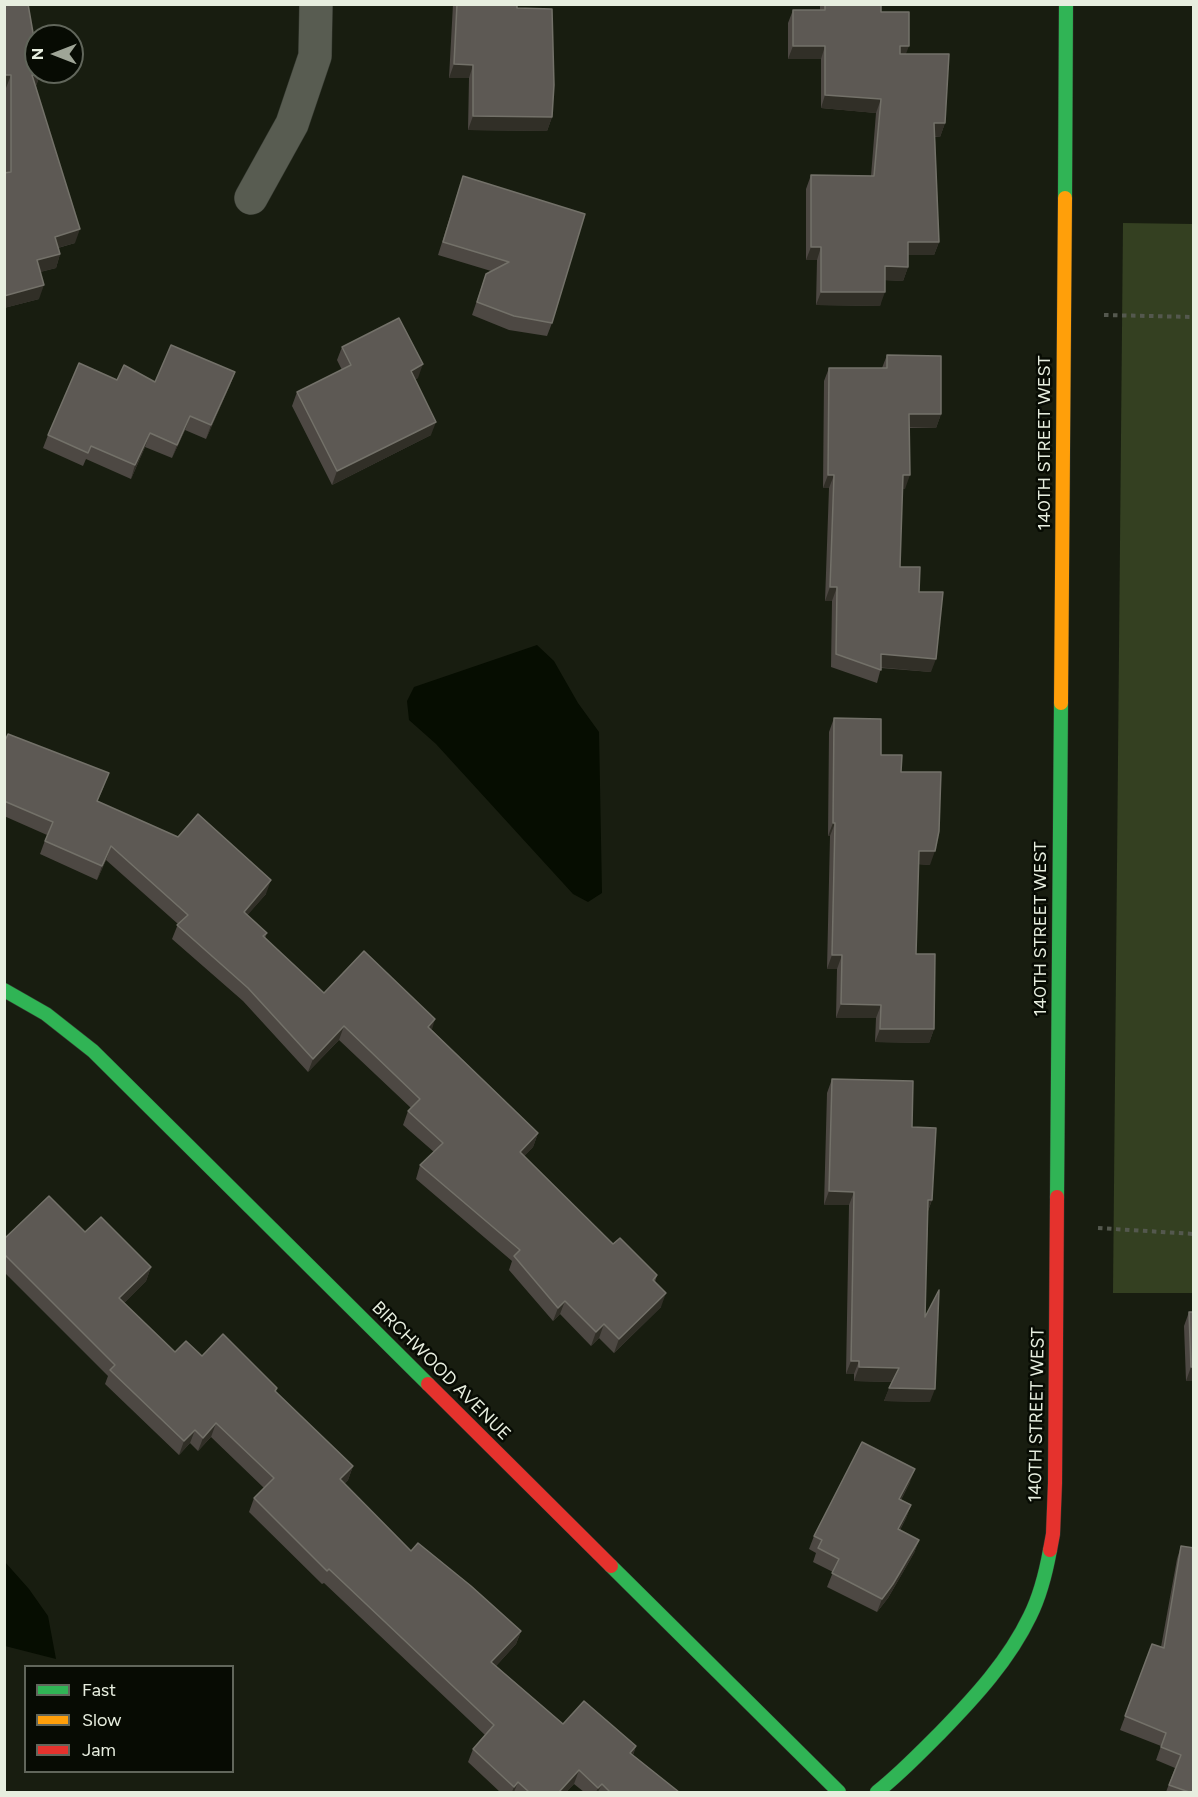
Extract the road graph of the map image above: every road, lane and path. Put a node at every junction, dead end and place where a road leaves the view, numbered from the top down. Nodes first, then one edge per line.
1 (316, 4) edge
2 (1066, 4) edge
3 (250, 198) dead end
4 (1064, 314) junction
5 (1194, 317) edge
6 (4, 990) edge
7 (1057, 1225) junction
8 (1194, 1234) edge
9 (839, 1792) edge
10 (877, 1792) edge

1 - 3 street
2 - 4 street, 140TH STREET WEST
4 - 5 path
4 - 7 street, 140TH STREET WEST
6 - 9 street, BIRCHWOOD AVENUE
7 - 8 path
7 - 10 street, 140TH STREET WEST

